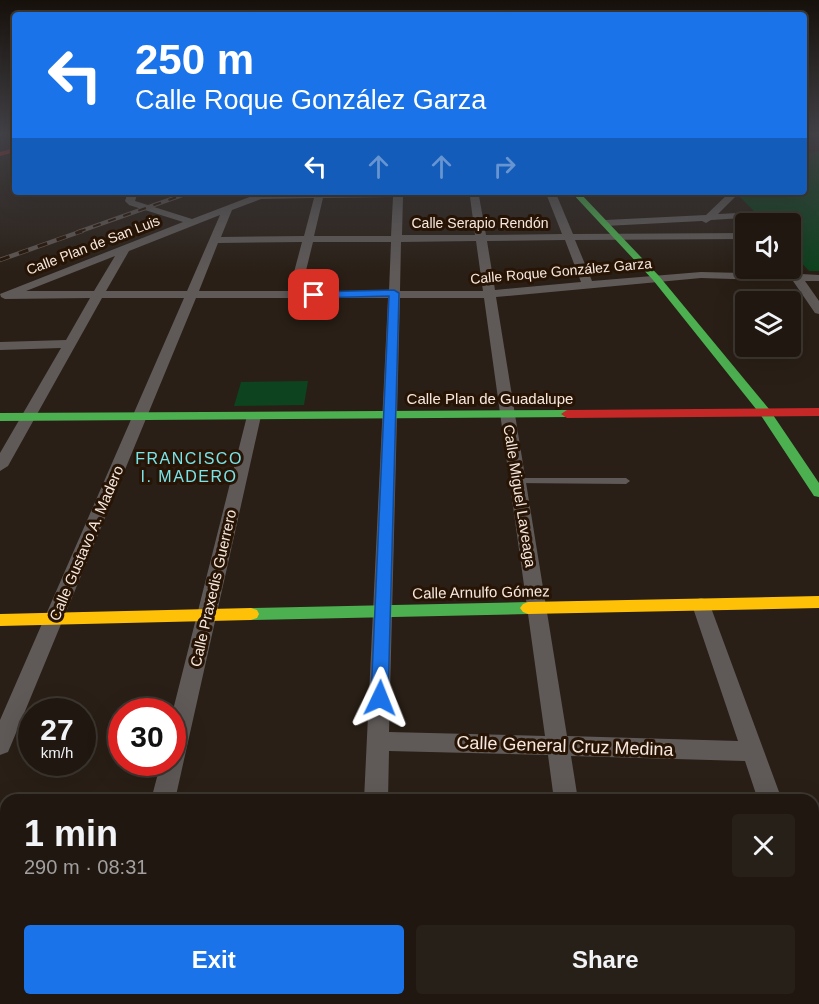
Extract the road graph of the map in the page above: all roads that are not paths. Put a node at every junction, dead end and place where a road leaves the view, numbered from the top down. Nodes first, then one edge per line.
1 (132, 195) edge
2 (264, 195) edge
3 (320, 195) edge
4 (397, 195) edge
5 (474, 195) edge
6 (552, 195) edge
7 (578, 195) edge
8 (731, 195) edge
9 (735, 195) edge
10 (228, 208) junction
11 (754, 213) edge
12 (709, 217) junction
13 (735, 218) edge
14 (192, 222) junction
15 (605, 223) junction
16 (691, 236) junction
17 (735, 236) edge
18 (568, 237) junction
19 (619, 237) junction
20 (396, 238) junction
21 (481, 238) junction
22 (310, 239) junction
23 (214, 240) junction
24 (124, 250) junction
25 (735, 276) edge
26 (656, 278) junction
27 (801, 278) edge
28 (819, 278) edge
29 (797, 279) edge
30 (588, 286) junction
31 (394, 293) junction
32 (489, 294) junction
33 (294, 295) junction
34 (2, 296) edge
35 (98, 296) junction
36 (190, 296) junction
37 (819, 310) edge
38 (70, 344) junction
39 (0, 346) edge
40 (819, 411) edge
41 (765, 412) junction
42 (508, 414) junction
43 (390, 415) junction
44 (139, 416) junction
45 (254, 416) junction
46 (0, 417) edge
47 (28, 417) junction
48 (0, 466) edge
49 (518, 481) junction
50 (626, 481) dead end
51 (819, 493) edge
52 (819, 602) edge
53 (701, 604) junction
54 (537, 608) junction
55 (383, 611) junction
56 (207, 615) junction
57 (54, 618) junction
58 (0, 620) edge
59 (186, 703) edge
60 (378, 741) junction
61 (0, 745) edge
62 (558, 747) junction
63 (752, 751) junction
64 (169, 776) edge
65 (165, 794) edge
66 (376, 794) edge
67 (565, 794) edge
68 (768, 794) edge

1 - 14 street
2 - 10 street, Calle Plan de San Luis
3 - 22 street
4 - 20 street
5 - 21 street, Calle Miguel Laveaga
6 - 18 street
7 - 15 main road
8 - 12 street
9 - 11 street
10 - 14 street, Calle Plan de San Luis
10 - 23 street, Calle Gustavo A. Madero
12 - 13 street
12 - 15 street
12 - 16 street
14 - 24 street, Calle Plan de San Luis
15 - 19 main road
16 - 17 street, Calle Serapio Rendón
16 - 19 street, Calle Serapio Rendón
18 - 19 street, Calle Serapio Rendón
18 - 21 street, Calle Serapio Rendón
18 - 30 street
19 - 26 main road
20 - 21 street, Calle Serapio Rendón
20 - 22 street, Calle Serapio Rendón
20 - 31 street
21 - 32 street, Calle Miguel Laveaga
22 - 23 street, Calle Serapio Rendón
22 - 33 street
23 - 36 street, Calle Gustavo A. Madero
24 - 34 street, Calle Plan de San Luis
24 - 35 street
25 - 26 street, Calle Roque González Garza
26 - 30 street, Calle Roque González Garza
26 - 41 main road
27 - 28 street, Calle Roque González Garza
29 - 37 street
30 - 32 street, Calle Roque González Garza
31 - 32 street, Calle Roque González Garza
31 - 33 street, Calle Roque González Garza
31 - 43 street
32 - 42 street, Calle Miguel Laveaga
33 - 36 street, Calle Roque González Garza
34 - 35 street, Calle Roque González Garza
35 - 36 street, Calle Roque González Garza
35 - 38 street
36 - 44 street, Calle Gustavo A. Madero
38 - 39 street
38 - 47 street
40 - 41 main road, Calle Plan de Guadalupe
41 - 42 main road, Calle Plan de Guadalupe
41 - 51 main road
42 - 43 main road, Calle Plan de Guadalupe
42 - 49 street, Calle Miguel Laveaga
43 - 45 main road, Calle Plan de Guadalupe
43 - 55 street
44 - 45 main road, Calle Plan de Guadalupe
44 - 47 main road, Calle Plan de Guadalupe
44 - 57 street, Calle Gustavo A. Madero
45 - 56 street, Calle Praxedis Guerrero
46 - 47 main road, Calle Plan de Guadalupe
47 - 48 street
49 - 50 lane
49 - 54 street, Calle Miguel Laveaga
52 - 53 main road, Calle Arnulfo Gómez
53 - 54 main road, Calle Arnulfo Gómez
53 - 63 street
54 - 55 main road, Calle Arnulfo Gómez
54 - 62 street, Calle Miguel Laveaga
55 - 56 main road, Calle Arnulfo Gómez
55 - 60 street
56 - 57 main road, Calle Arnulfo Gómez
56 - 59 street, Calle Praxedis Guerrero
57 - 58 main road, Calle Arnulfo Gómez
57 - 61 street, Calle Gustavo A. Madero
60 - 62 street, Calle General Cruz Medina
60 - 66 street
62 - 63 street, Calle General Cruz Medina
62 - 67 street, Calle Miguel Laveaga
63 - 68 street
64 - 65 street, Calle Praxedis Guerrero

